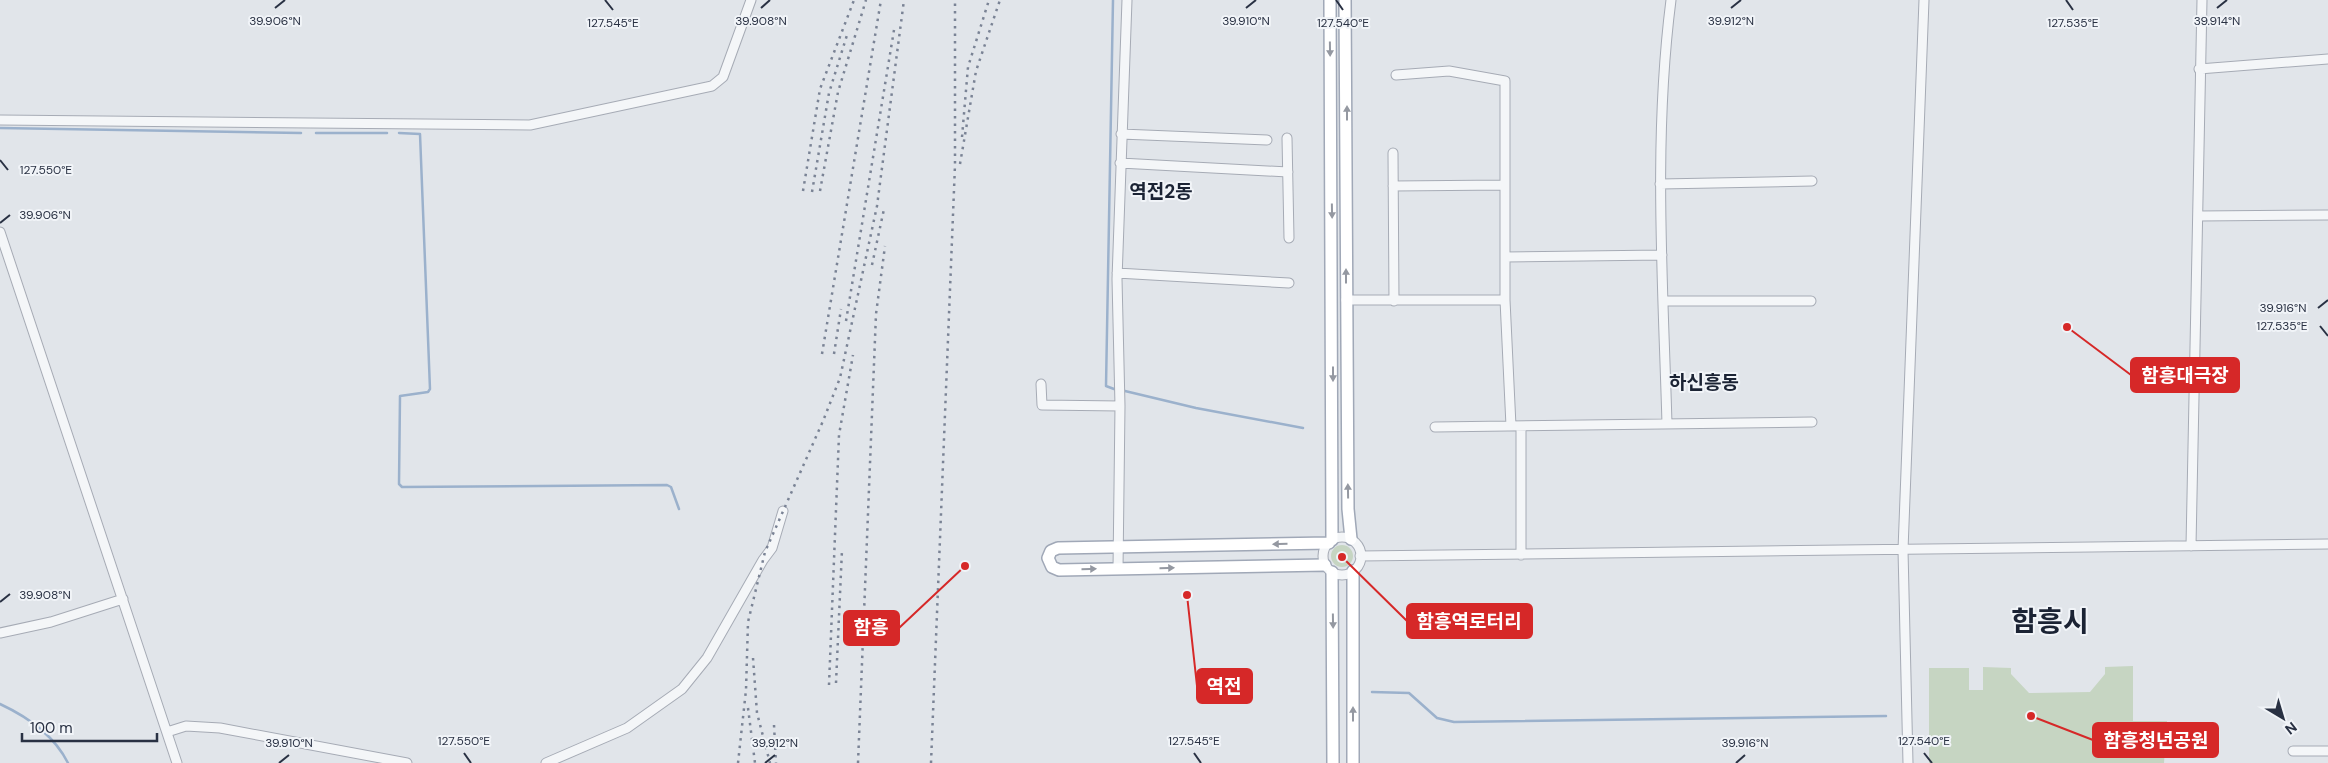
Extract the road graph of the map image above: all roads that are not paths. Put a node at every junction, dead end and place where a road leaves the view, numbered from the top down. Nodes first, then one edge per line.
1 (751, 0) edge
2 (1127, 0) edge
3 (1330, 0) edge
4 (1346, 0) edge
5 (1671, 0) edge
6 (1924, 0) edge
7 (2202, 0) edge
8 (2328, 59) edge
9 (2200, 68) junction
10 (1396, 75) dead end
11 (0, 120) edge
12 (1121, 134) junction
13 (1287, 138) dead end
14 (1267, 140) dead end
15 (1393, 154) dead end
16 (1120, 163) junction
17 (1288, 172) junction
18 (1812, 181) dead end
19 (1660, 184) junction
20 (1505, 185) junction
21 (1393, 186) junction
22 (2328, 215) edge
23 (2198, 216) junction
24 (0, 232) edge
25 (1289, 238) dead end
26 (1505, 256) junction
27 (1662, 256) junction
28 (1117, 273) junction
29 (1289, 283) dead end
30 (1346, 300) junction
31 (1505, 300) junction
32 (1394, 301) junction
33 (1663, 301) junction
34 (1812, 301) dead end
35 (1042, 384) dead end
36 (1120, 406) junction
37 (1812, 422) dead end
38 (1667, 424) junction
39 (1435, 426) dead end
40 (1516, 426) junction
41 (783, 511) dead end
42 (1351, 539) junction
43 (1330, 541) junction
44 (2328, 544) edge
45 (2191, 546) junction
46 (1119, 547) junction
47 (1904, 550) junction
48 (1521, 555) junction
49 (1360, 556) junction
50 (1118, 568) junction
51 (1328, 569) junction
52 (1353, 571) junction
53 (123, 599) junction
54 (0, 633) edge
55 (167, 732) junction
56 (2328, 750) edge
57 (2293, 751) dead end
58 (178, 763) edge
59 (407, 763) edge
60 (546, 763) edge
61 (1333, 763) edge
62 (1353, 763) edge
63 (1908, 763) edge

1 - 11 street
2 - 12 street
3 -> 43 main road
30 -> 4 main road
5 - 19 street
6 - 47 street
7 - 9 street
8 - 9 street
9 - 23 street
10 - 20 street
12 - 14 street
12 - 16 street
13 - 17 street
15 - 21 street
16 - 17 street
16 - 28 street
17 - 25 street
18 - 19 street
19 - 27 street
20 - 21 street
20 - 26 street
21 - 32 street
22 - 23 street
23 - 45 street
24 - 53 street
26 - 27 street
26 - 31 street
27 - 33 street
28 - 29 street
28 - 36 street
30 - 32 street
42 -> 30 main road
31 - 32 street
31 - 40 street
33 - 34 street
33 - 38 street
35 - 36 street
36 - 46 street
37 - 38 street
38 - 40 street
39 - 40 street
40 - 48 street
41 - 60 street
42 - 43 street
42 - 49 street
43 -> 46 main road
43 - 51 street
44 - 45 street
45 - 47 street
46 - 50 street
46 -> 50 main road
47 - 48 street
47 - 63 street
48 - 49 street
49 - 52 street
50 -> 51 main road
51 - 52 street
51 -> 61 main road
62 -> 52 main road
53 - 54 street
53 - 55 street
55 - 58 street
55 - 59 street
56 - 57 street

